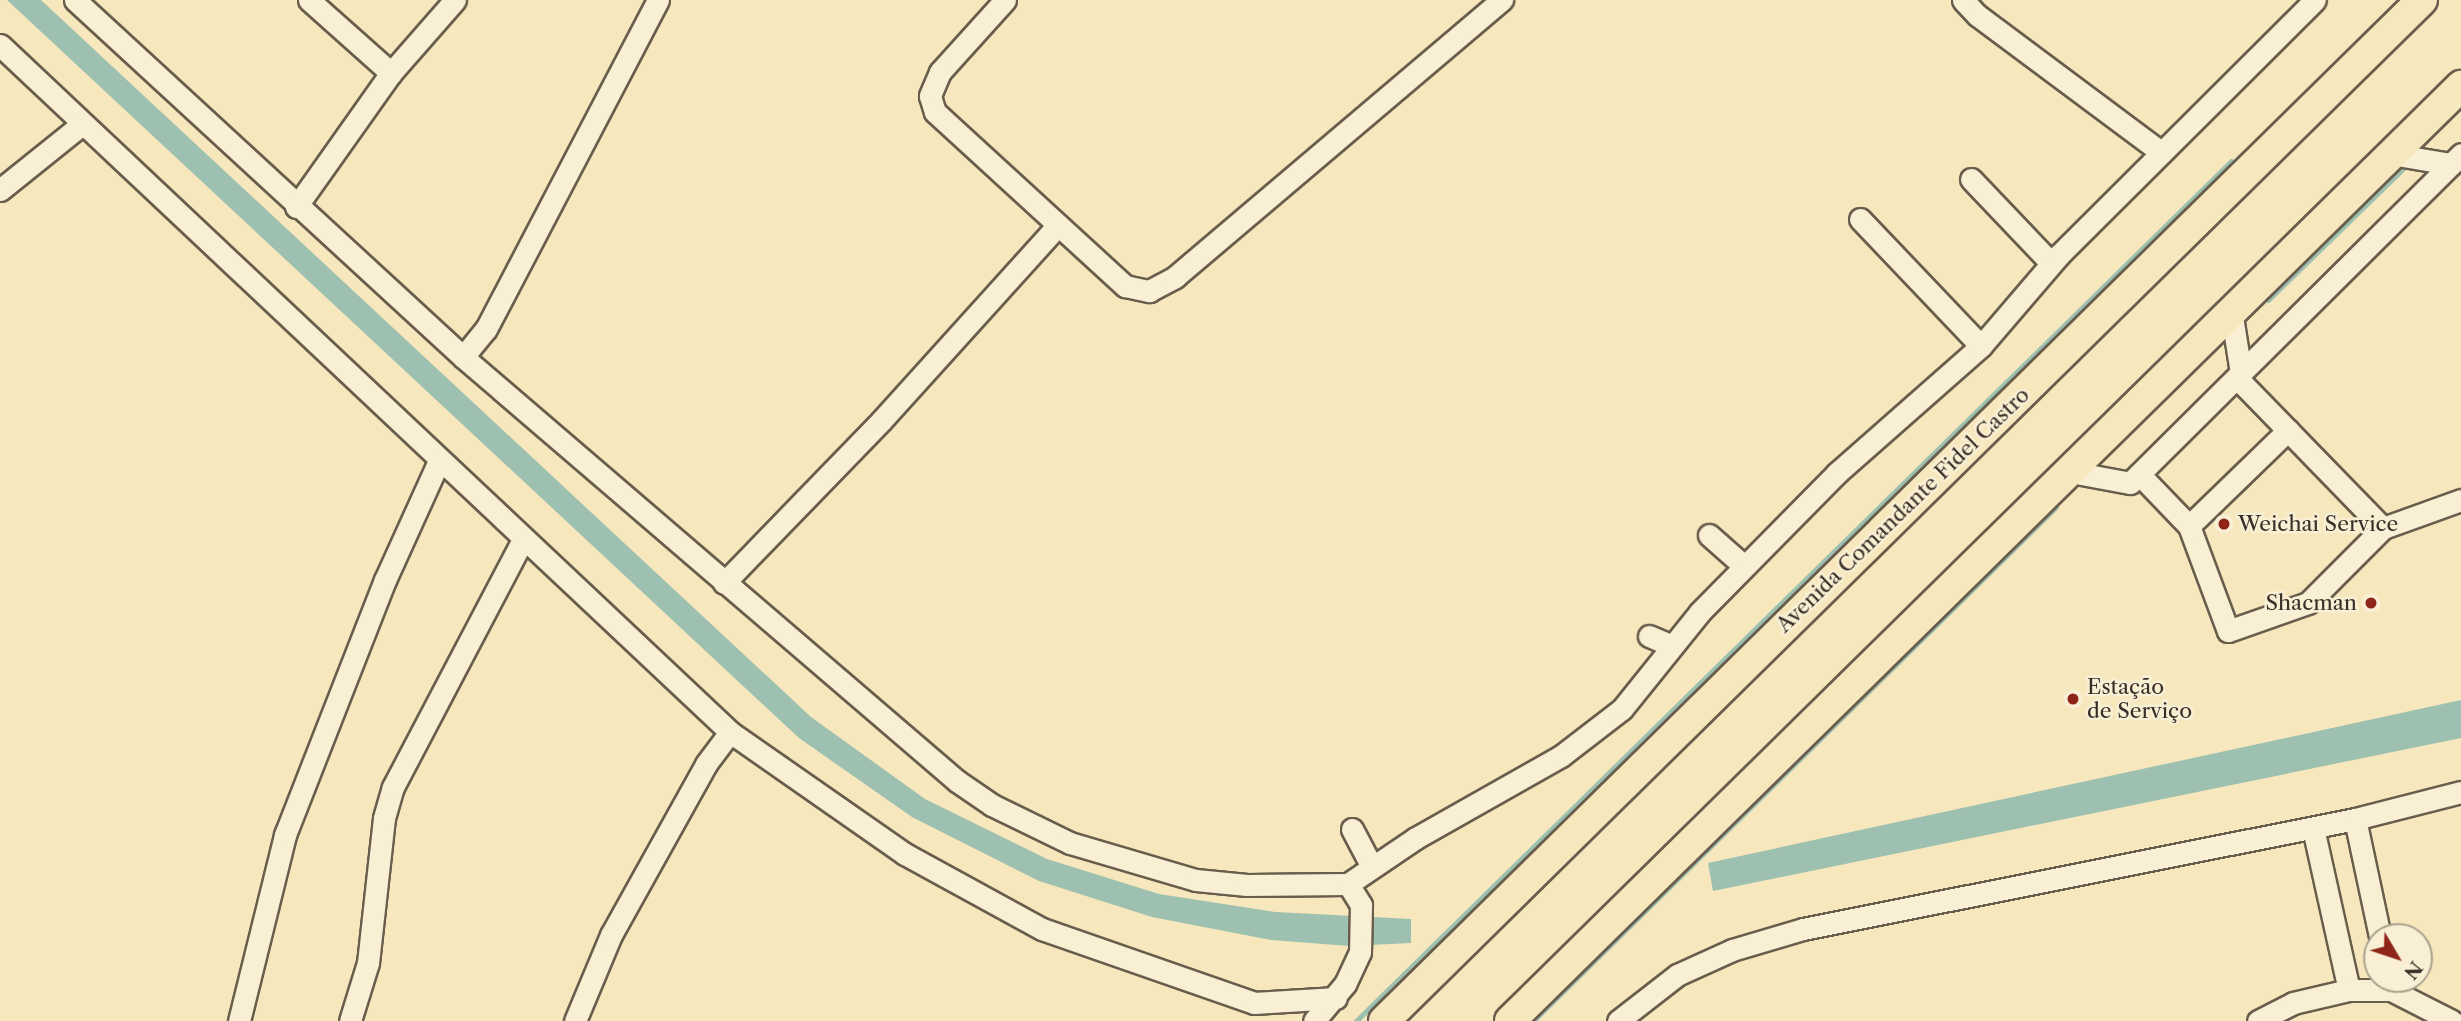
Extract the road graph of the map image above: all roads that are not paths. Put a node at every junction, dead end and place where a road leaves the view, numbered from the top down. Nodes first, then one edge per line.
1 (75, 0) edge
2 (309, 0) edge
3 (456, 0) edge
4 (658, 0) edge
5 (1005, 0) edge
6 (1502, 0) edge
7 (1963, 0) edge
8 (2315, 0) edge
9 (2422, 0) edge
10 (0, 45) edge
11 (391, 73) junction
12 (2461, 86) edge
13 (82, 124) junction
14 (2161, 152) junction
15 (2390, 155) junction
16 (2458, 159) edge
17 (1971, 179) dead end
18 (0, 190) edge
19 (296, 207) junction
20 (1860, 219) dead end
21 (1058, 225) junction
22 (2051, 263) junction
23 (2231, 310) junction
24 (1981, 346) junction
25 (463, 357) junction
26 (2239, 375) junction
27 (2288, 430) junction
28 (439, 461) junction
29 (2066, 471) junction
30 (2139, 474) junction
31 (2461, 500) edge
32 (2189, 526) junction
33 (2383, 528) junction
34 (1709, 535) dead end
35 (523, 539) junction
36 (1744, 566) junction
37 (724, 583) junction
38 (1649, 636) dead end
39 (1672, 646) junction
40 (730, 732) junction
41 (2461, 792) edge
42 (2355, 820) junction
43 (2313, 828) junction
44 (1352, 829) dead end
45 (1372, 867) junction
46 (1348, 884) junction
47 (2377, 923) edge
48 (2363, 988) edge
49 (2349, 990) junction
50 (2404, 993) edge
51 (1336, 998) junction
52 (1256, 1012) edge
53 (239, 1021) edge
54 (351, 1021) edge
55 (575, 1021) edge
56 (1314, 1021) edge
57 (1384, 1021) edge
58 (1510, 1021) edge
59 (1618, 1021) edge
60 (2258, 1021) edge
61 (2452, 1021) edge

1 - 19 street
2 - 11 street
3 - 11 street
4 - 25 street
5 - 21 street
6 - 21 street
7 - 14 street
8 - 14 street
9 - 57 highway, Avenida Comandante Fidel Castro
10 - 13 street
11 - 19 street
12 - 15 highway
13 - 18 street
13 - 28 street
14 - 22 street
15 - 16 street
15 - 23 highway
16 - 26 street
17 - 22 street
19 - 25 street
20 - 24 street
21 - 37 street
22 - 24 street
23 - 26 street
23 - 29 highway
24 - 36 street
25 - 37 street
26 - 27 street
26 - 30 street
27 - 32 street
27 - 33 street
28 - 35 street
28 - 53 street
29 - 30 street
29 - 58 highway
30 - 32 street
31 - 33 street
32 - 33 street
34 - 36 street
35 - 40 street
35 - 54 street
36 - 39 street
37 - 46 street
38 - 39 street
39 - 45 street
40 - 52 street
40 - 55 street
41 - 42 street
42 - 43 street
42 - 47 street
43 - 49 street
43 - 59 street
44 - 45 street
45 - 46 street
46 - 51 street
48 - 49 street
49 - 60 street
50 - 61 street
51 - 52 street
51 - 56 street

